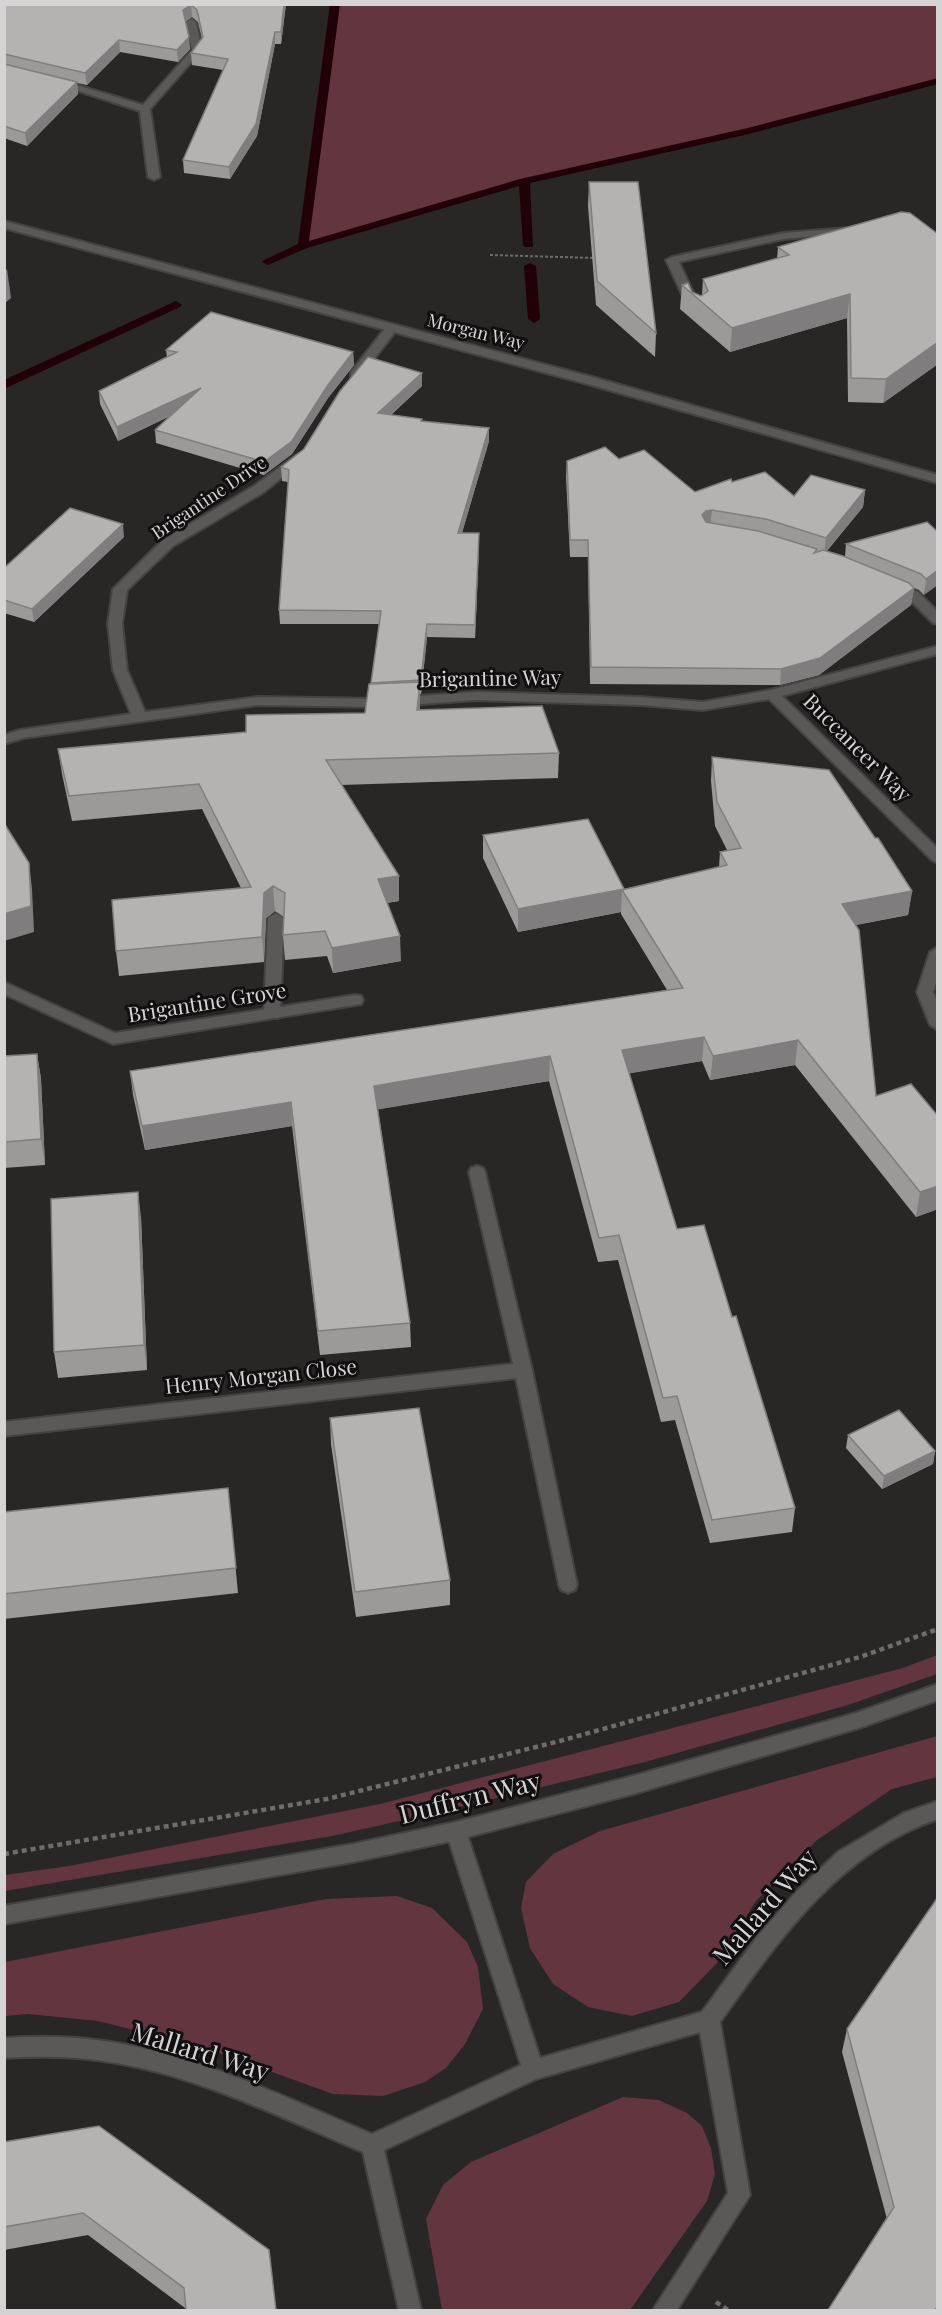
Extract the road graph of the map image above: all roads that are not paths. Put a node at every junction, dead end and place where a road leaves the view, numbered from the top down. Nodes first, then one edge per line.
1 (191, 22) edge
2 (46, 80) edge
3 (145, 109) junction
4 (154, 177) dead end
5 (4, 224) edge
6 (862, 230) edge
7 (698, 314) edge
8 (391, 329) junction
9 (349, 383) edge
10 (305, 448) edge
11 (938, 479) edge
12 (880, 581) edge
13 (938, 620) edge
14 (938, 650) edge
15 (772, 694) junction
16 (139, 716) junction
17 (4, 740) edge
18 (938, 858) edge
19 (276, 918) dead end
20 (938, 952) edge
21 (4, 987) edge
22 (355, 1000) dead end
23 (272, 1014) junction
24 (938, 1025) edge
25 (477, 1172) dead end
26 (523, 1370) junction
27 (4, 1429) edge
28 (568, 1585) dead end
29 (938, 1692) edge
30 (938, 1810) edge
31 (456, 1830) junction
32 (4, 1915) edge
33 (709, 2020) junction
34 (4, 2048) edge
35 (533, 2070) junction
36 (372, 2145) junction
37 (410, 2310) edge
38 (664, 2310) edge

1 - 3 street
2 - 3 street
3 - 4 street
5 - 8 street, Morgan Way
6 - 7 street
8 - 9 street
8 - 11 street, Morgan Way
10 - 16 street, Brigantine Drive
12 - 13 street
14 - 15 street, Brigantine Way
15 - 16 street, Brigantine Way
15 - 18 street, Buccaneer Way
16 - 17 street, Brigantine Way
19 - 23 street
20 - 24 street
21 - 23 street, Brigantine Grove
22 - 23 street, Brigantine Grove
25 - 26 street
26 - 27 street, Henry Morgan Close
26 - 28 street
29 - 31 street, Duffryn Way
30 - 33 street, Mallard Way
31 - 32 street, Duffryn Way
31 - 35 street
33 - 35 street
33 - 38 street
34 - 36 street, Mallard Way
35 - 36 street
36 - 37 street

